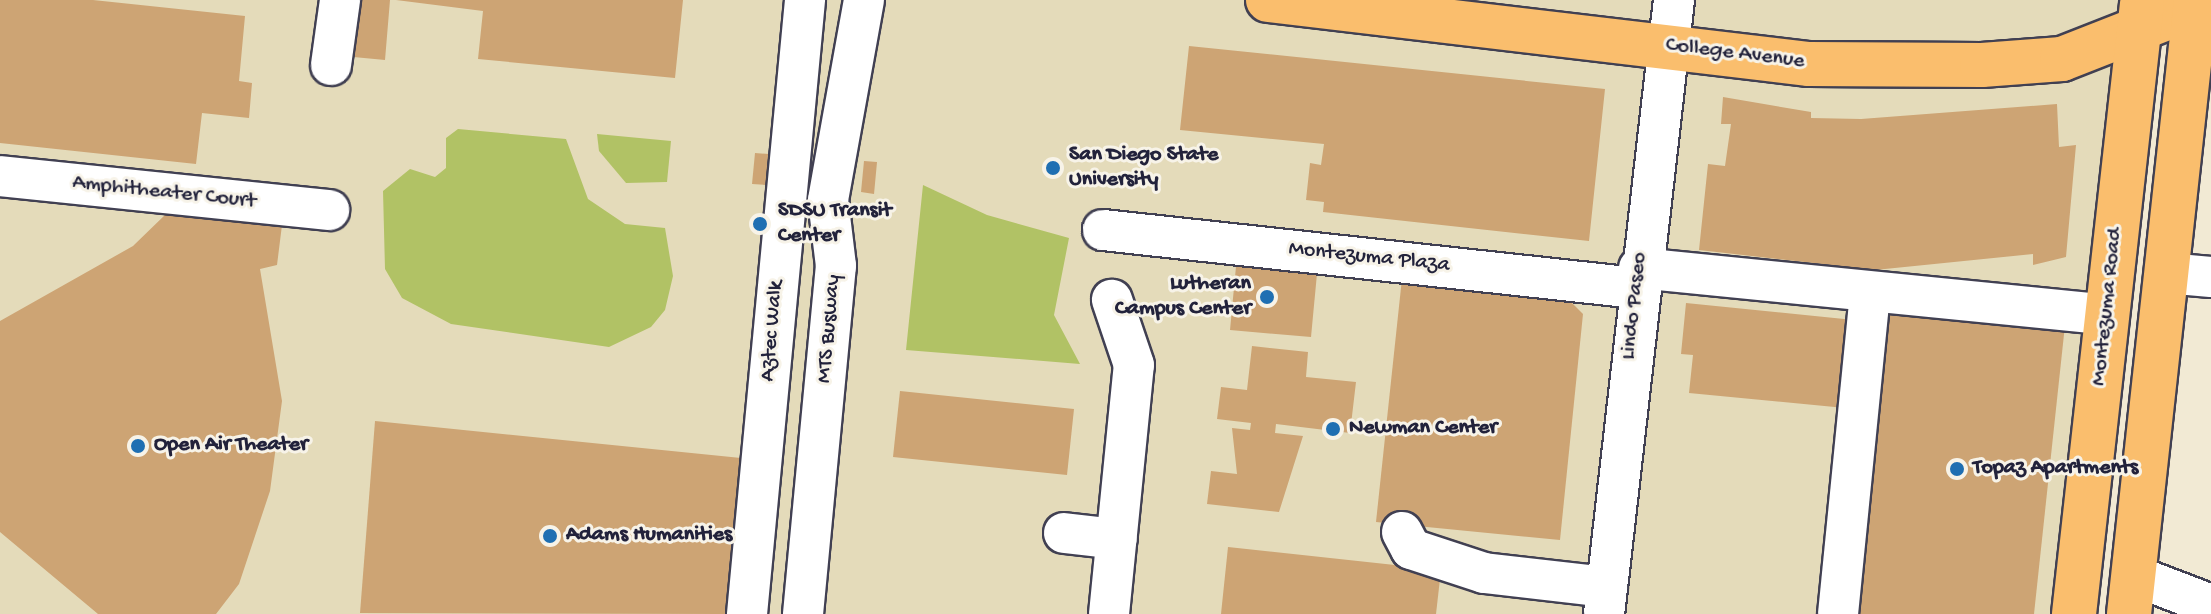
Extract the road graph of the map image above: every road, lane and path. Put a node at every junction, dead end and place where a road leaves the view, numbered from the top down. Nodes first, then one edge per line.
1 (340, 0) edge
2 (805, 0) edge
3 (864, 0) edge
4 (1268, 0) edge
5 (1674, 0) edge
6 (2200, 4) edge
7 (2142, 10) edge
8 (1666, 45) junction
9 (331, 65) dead end
10 (0, 176) edge
11 (329, 210) dead end
12 (1103, 230) dead end
13 (2166, 273) junction
14 (2211, 277) edge
15 (1637, 278) junction
16 (1870, 293) junction
17 (1112, 300) dead end
18 (2107, 315) junction
19 (1402, 532) dead end
20 (1064, 533) dead end
21 (1117, 539) junction
22 (2131, 595) edge
23 (1605, 600) edge
24 (2211, 605) edge
25 (747, 614) edge
26 (803, 614) edge
27 (1109, 614) edge
28 (1838, 614) edge
29 (2074, 614) edge

1 - 9 street
2 - 25 street, Aztec Walk
3 - 26 street, MTS Busway
4 - 8 main road, College Avenue
5 - 8 street, Lindo Paseo
6 - 7 main road, College Avenue
6 - 13 main road
7 - 8 main road, College Avenue
7 - 18 main road, Montezuma Road
8 - 15 street, Lindo Paseo
10 - 11 street, Amphitheater Court
12 - 15 street, Montezuma Plaza
13 - 14 street
13 - 22 main road
15 - 16 street, Montezuma Plaza
15 - 23 street, Lindo Paseo
16 - 18 street, Montezuma Plaza
16 - 28 street
17 - 21 street
18 - 29 main road, Montezuma Road
19 - 23 street
20 - 21 street
21 - 27 street
22 - 24 street

